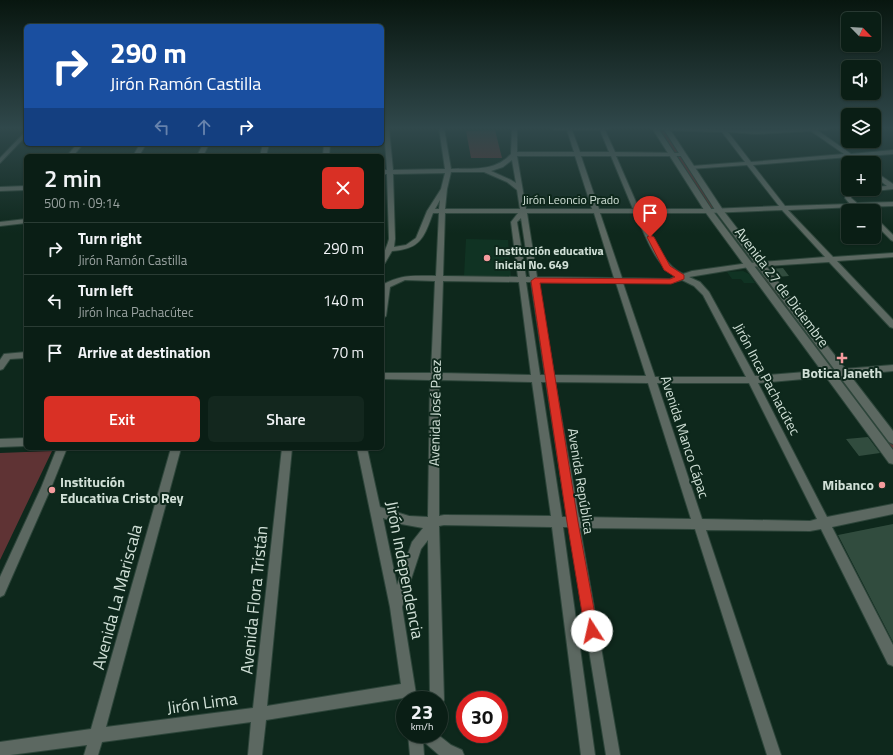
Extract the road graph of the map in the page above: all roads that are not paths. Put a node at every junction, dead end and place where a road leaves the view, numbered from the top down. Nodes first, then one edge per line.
1 (389, 163) edge
2 (447, 163) edge
3 (505, 163) edge
4 (516, 163) edge
5 (580, 163) edge
6 (618, 163) edge
7 (677, 163) edge
8 (689, 163) edge
9 (759, 163) edge
10 (750, 164) junction
11 (692, 168) junction
12 (485, 170) junction
13 (448, 171) junction
14 (384, 172) edge
15 (390, 172) junction
16 (881, 178) edge
17 (691, 184) junction
18 (702, 184) junction
19 (893, 187) edge
20 (24, 188) edge
21 (881, 188) edge
22 (0, 189) edge
23 (444, 189) junction
24 (520, 190) junction
25 (848, 196) edge
26 (853, 204) edge
27 (893, 204) edge
28 (881, 205) edge
29 (841, 206) edge
30 (784, 208) junction
31 (430, 211) junction
32 (442, 211) junction
33 (523, 211) junction
34 (595, 211) junction
35 (637, 211) junction
36 (709, 211) junction
37 (720, 211) junction
38 (24, 221) edge
39 (0, 224) edge
40 (881, 227) edge
41 (893, 238) edge
42 (390, 249) junction
43 (893, 255) edge
44 (384, 259) edge
45 (831, 259) junction
46 (761, 265) junction
47 (749, 266) junction
48 (681, 277) junction
49 (439, 278) junction
50 (522, 280) junction
51 (535, 281) junction
52 (619, 281) junction
53 (384, 287) edge
54 (893, 325) edge
55 (24, 355) edge
56 (0, 367) edge
57 (893, 368) edge
58 (841, 372) junction
59 (830, 373) junction
60 (384, 376) edge
61 (435, 377) junction
62 (537, 378) junction
63 (551, 378) junction
64 (652, 380) junction
65 (752, 380) junction
66 (893, 439) edge
67 (24, 442) edge
68 (0, 443) edge
69 (61, 450) edge
70 (175, 450) edge
71 (287, 450) edge
72 (362, 450) edge
73 (893, 459) edge
74 (893, 509) edge
75 (375, 510) junction
76 (557, 522) junction
77 (573, 522) junction
78 (433, 523) junction
79 (698, 524) junction
80 (826, 524) junction
81 (0, 591) edge
82 (396, 607) junction
83 (893, 659) edge
84 (408, 691) edge
85 (437, 691) edge
86 (396, 697) edge
87 (259, 714) junction
88 (96, 736) junction
89 (416, 743) edge
90 (440, 743) edge
91 (0, 749) edge
92 (91, 755) edge
93 (255, 755) edge
94 (417, 755) edge
95 (457, 755) edge
96 (588, 755) edge
97 (613, 755) edge
98 (774, 755) edge

1 - 15 street
2 - 13 street, Avenida José Paez
3 - 12 street
4 - 24 street, Avenida República
5 - 34 street, Avenida Manco Cápac
6 - 35 street, Jirón Inca Pachacútec
7 - 17 street, Avenida 27 de Diciembre
8 - 11 street, Avenida 27 de Diciembre
9 - 10 street
10 - 11 street
10 - 30 street
11 - 18 street, Avenida 27 de Diciembre
12 - 13 street
12 - 24 street
13 - 15 street
13 - 23 street, Avenida José Paez
14 - 15 street
15 - 42 street
16 - 19 street
17 - 18 street
17 - 36 street, Avenida 27 de Diciembre
18 - 37 street, Avenida 27 de Diciembre
19 - 21 street
20 - 22 street
23 - 31 street
23 - 32 street, Avenida José Paez
24 - 33 street, Avenida República
25 - 26 street
27 - 28 street, Jirón Leoncio Prado
29 - 30 street, Jirón Leoncio Prado
30 - 37 street, Jirón Leoncio Prado
30 - 45 street
31 - 32 street, Jirón Leoncio Prado
31 - 42 street
32 - 33 street, Jirón Leoncio Prado
32 - 49 street, Avenida José Paez
33 - 34 street, Jirón Leoncio Prado
33 - 50 street, Avenida República
33 - 51 street, Avenida República
34 - 35 street, Jirón Leoncio Prado
34 - 52 street, Avenida Manco Cápac
35 - 36 street, Jirón Leoncio Prado
35 - 48 street, Jirón Inca Pachacútec
36 - 37 street, Jirón Leoncio Prado
36 - 47 street, Avenida 27 de Diciembre
37 - 46 street, Avenida 27 de Diciembre
38 - 39 street
40 - 41 street
42 - 44 street
43 - 45 street
45 - 46 street
45 - 54 street
46 - 47 street
46 - 58 street, Avenida 27 de Diciembre
47 - 48 street
47 - 59 street, Avenida 27 de Diciembre
48 - 52 street
48 - 65 street, Jirón Inca Pachacútec
49 - 50 street
49 - 53 street
49 - 61 street, Avenida José Paez
50 - 51 street
50 - 62 street, Avenida República
51 - 52 street
51 - 63 street, Avenida República
52 - 64 street, Avenida Manco Cápac
55 - 56 street
57 - 58 street
58 - 59 street
58 - 66 street, Avenida 27 de Diciembre
59 - 65 street
59 - 73 street, Avenida 27 de Diciembre
60 - 61 street
61 - 62 street
61 - 78 street, Avenida José Paez
62 - 63 street
62 - 76 street, Avenida República
63 - 64 street
63 - 77 street, Avenida República
64 - 65 street
64 - 79 street, Avenida Manco Cápac
65 - 80 street, Jirón Inca Pachacútec
67 - 68 street
69 - 81 street
70 - 88 street, Avenida La Mariscala
71 - 87 street, Avenida Flora Tristán
72 - 75 street, Jirón Independencia
74 - 80 street
75 - 78 street
75 - 82 street, Jirón Independencia
76 - 77 street
76 - 78 street
76 - 96 street, Avenida República
77 - 79 street
77 - 97 street, Avenida República
78 - 82 street
78 - 85 street, Avenida José Paez
79 - 80 street
79 - 98 street, Avenida Manco Cápac
80 - 83 street, Jirón Inca Pachacútec
82 - 84 street, Jirón Independencia
86 - 87 street, Jirón Lima
87 - 88 street, Jirón Lima
87 - 93 street, Avenida Flora Tristán
88 - 91 street, Jirón Lima
88 - 92 street, Avenida La Mariscala
89 - 94 street
90 - 95 street

